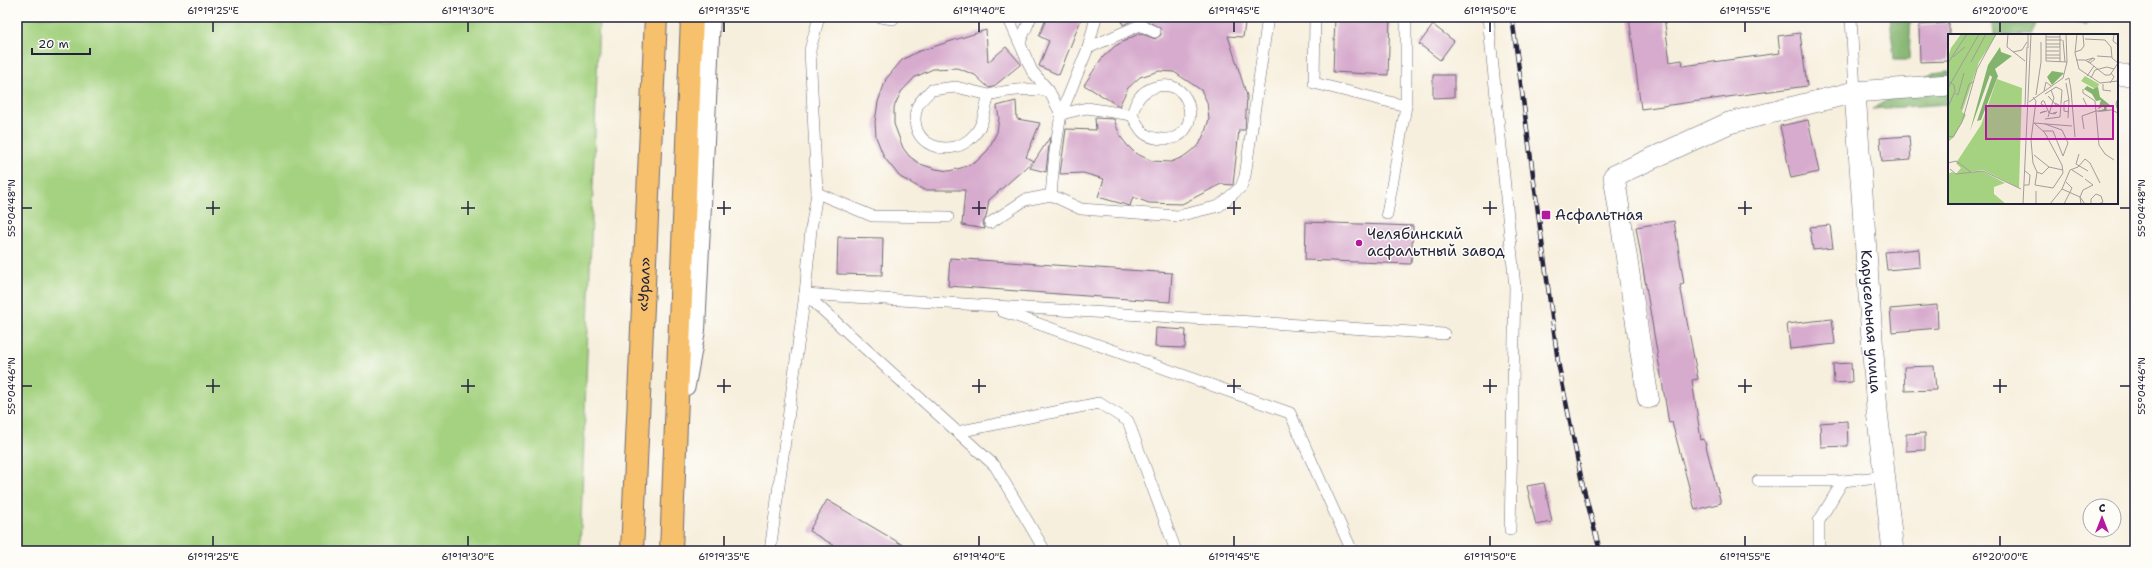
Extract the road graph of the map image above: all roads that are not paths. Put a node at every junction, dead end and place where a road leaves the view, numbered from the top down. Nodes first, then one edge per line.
1 (656, 17) edge
2 (692, 17) edge
3 (709, 17) edge
4 (819, 17) edge
5 (880, 17) edge
6 (1008, 17) edge
7 (1032, 17) edge
8 (1096, 17) edge
9 (1268, 17) edge
10 (1315, 17) edge
11 (1406, 17) edge
12 (1488, 17) edge
13 (1851, 17) edge
14 (893, 19) dead end
15 (1155, 32) dead end
16 (1020, 42) junction
17 (1088, 48) junction
18 (2118, 75) edge
19 (2135, 75) edge
20 (1948, 86) edge
21 (1049, 91) junction
22 (1855, 92) junction
23 (989, 95) junction
24 (1406, 106) junction
25 (1061, 114) junction
26 (1132, 115) junction
27 (817, 192) junction
28 (1051, 195) junction
29 (1387, 214) dead end
30 (948, 217) dead end
31 (990, 223) dead end
32 (805, 294) junction
33 (989, 306) junction
34 (1444, 334) dead end
35 (1648, 398) dead end
36 (677, 423) junction
37 (957, 432) junction
38 (1886, 476) junction
39 (1758, 480) dead end
40 (1844, 482) junction
41 (1510, 530) dead end
42 (632, 551) edge
43 (671, 551) edge
44 (770, 551) edge
45 (1045, 551) edge
46 (1176, 551) edge
47 (1352, 551) edge
48 (1819, 551) edge
49 (1893, 551) edge

1 - 42 main road, «Урал»
2 - 36 main road
3 - 36 street
4 - 27 lane
5 - 14 lane
6 - 16 lane
7 - 16 lane
8 - 17 lane
9 - 28 lane
10 - 24 lane
11 - 24 lane
12 - 41 lane
13 - 22 lane
15 - 17 lane
16 - 21 lane
17 - 25 lane
18 - 19 street
20 - 22 street
21 - 23 lane
21 - 25 lane
22 - 35 street
22 - 38 street, Карусельная улица
23 - 23 lane
24 - 29 lane
25 - 26 lane
25 - 28 lane
26 - 26 lane
27 - 30 lane
27 - 32 lane
28 - 31 lane
32 - 33 lane
32 - 37 lane
32 - 44 lane
33 - 34 lane
33 - 47 lane
36 - 43 main road
37 - 45 lane
37 - 46 lane
38 - 40 lane
38 - 49 street, Карусельная улица
39 - 40 lane
40 - 48 lane

